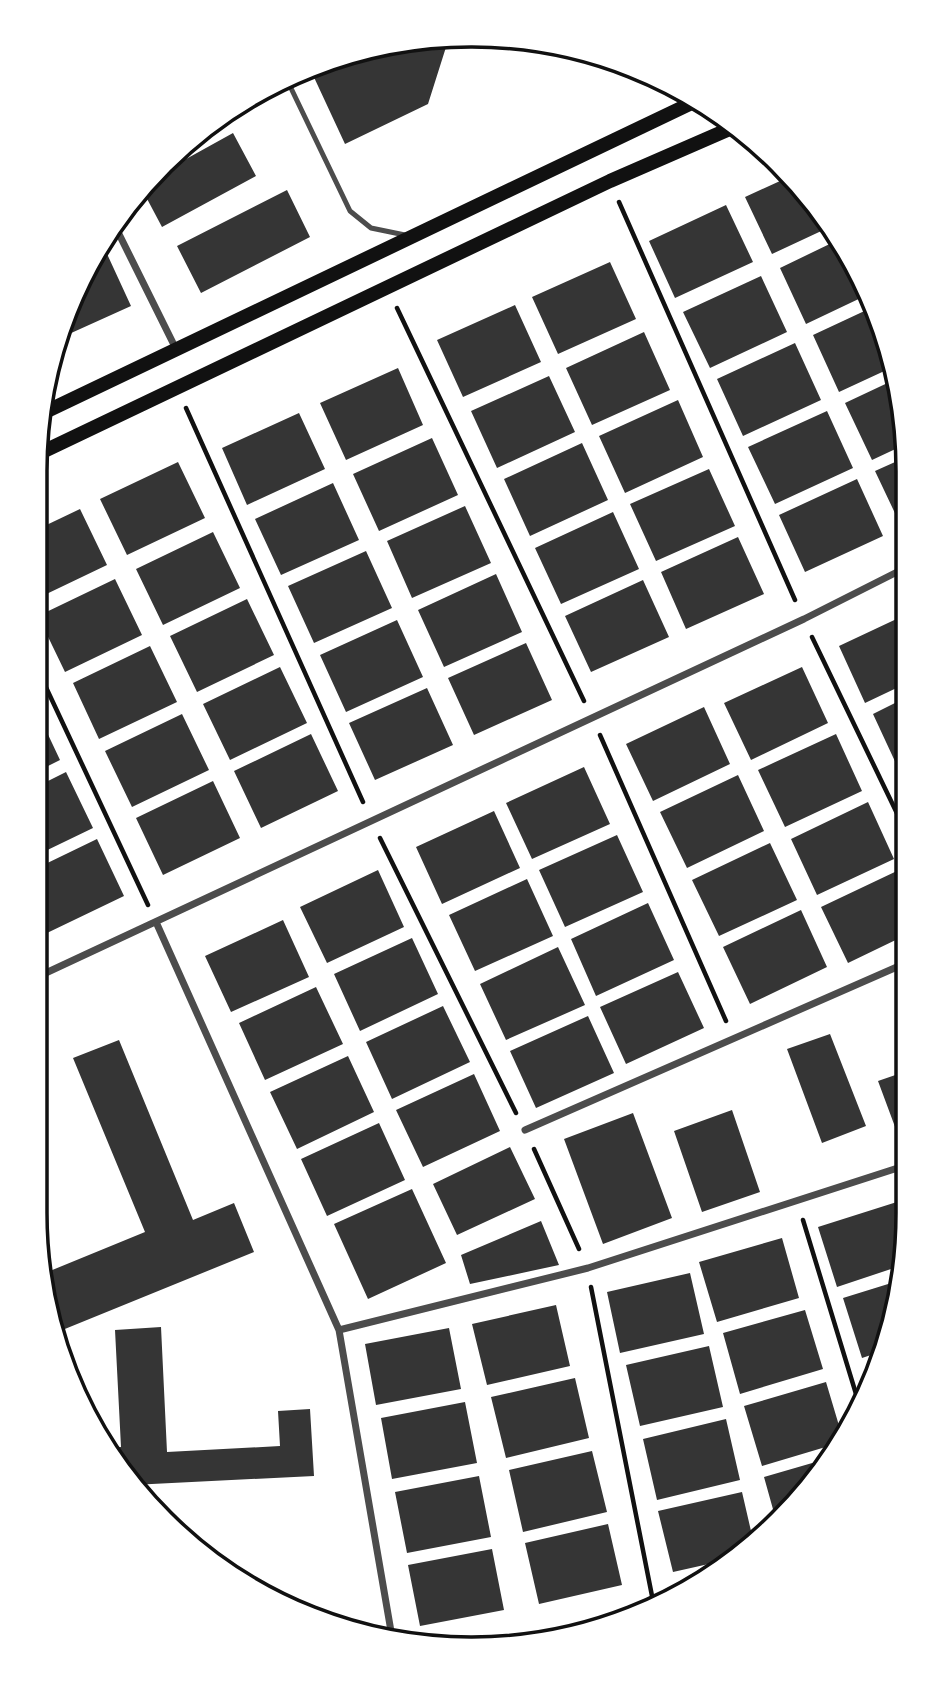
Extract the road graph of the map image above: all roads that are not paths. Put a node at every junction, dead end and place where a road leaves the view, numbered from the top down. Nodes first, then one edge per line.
1 (291, 88) edge
2 (686, 106) edge
3 (724, 131) edge
4 (418, 234) junction
5 (120, 235) edge
6 (176, 349) junction
7 (52, 409) edge
8 (48, 449) edge
9 (896, 573) edge
10 (156, 922) junction
11 (896, 967) edge
12 (47, 972) edge
13 (525, 1130) road end
14 (896, 1169) edge
15 (339, 1330) junction
16 (391, 1629) edge

1 - 4 lane
2 - 4 main road
3 - 8 main road
4 - 6 main road
5 - 6 street
6 - 7 main road
9 - 10 street
10 - 12 street
10 - 15 street
11 - 13 street
14 - 15 street
15 - 16 street

